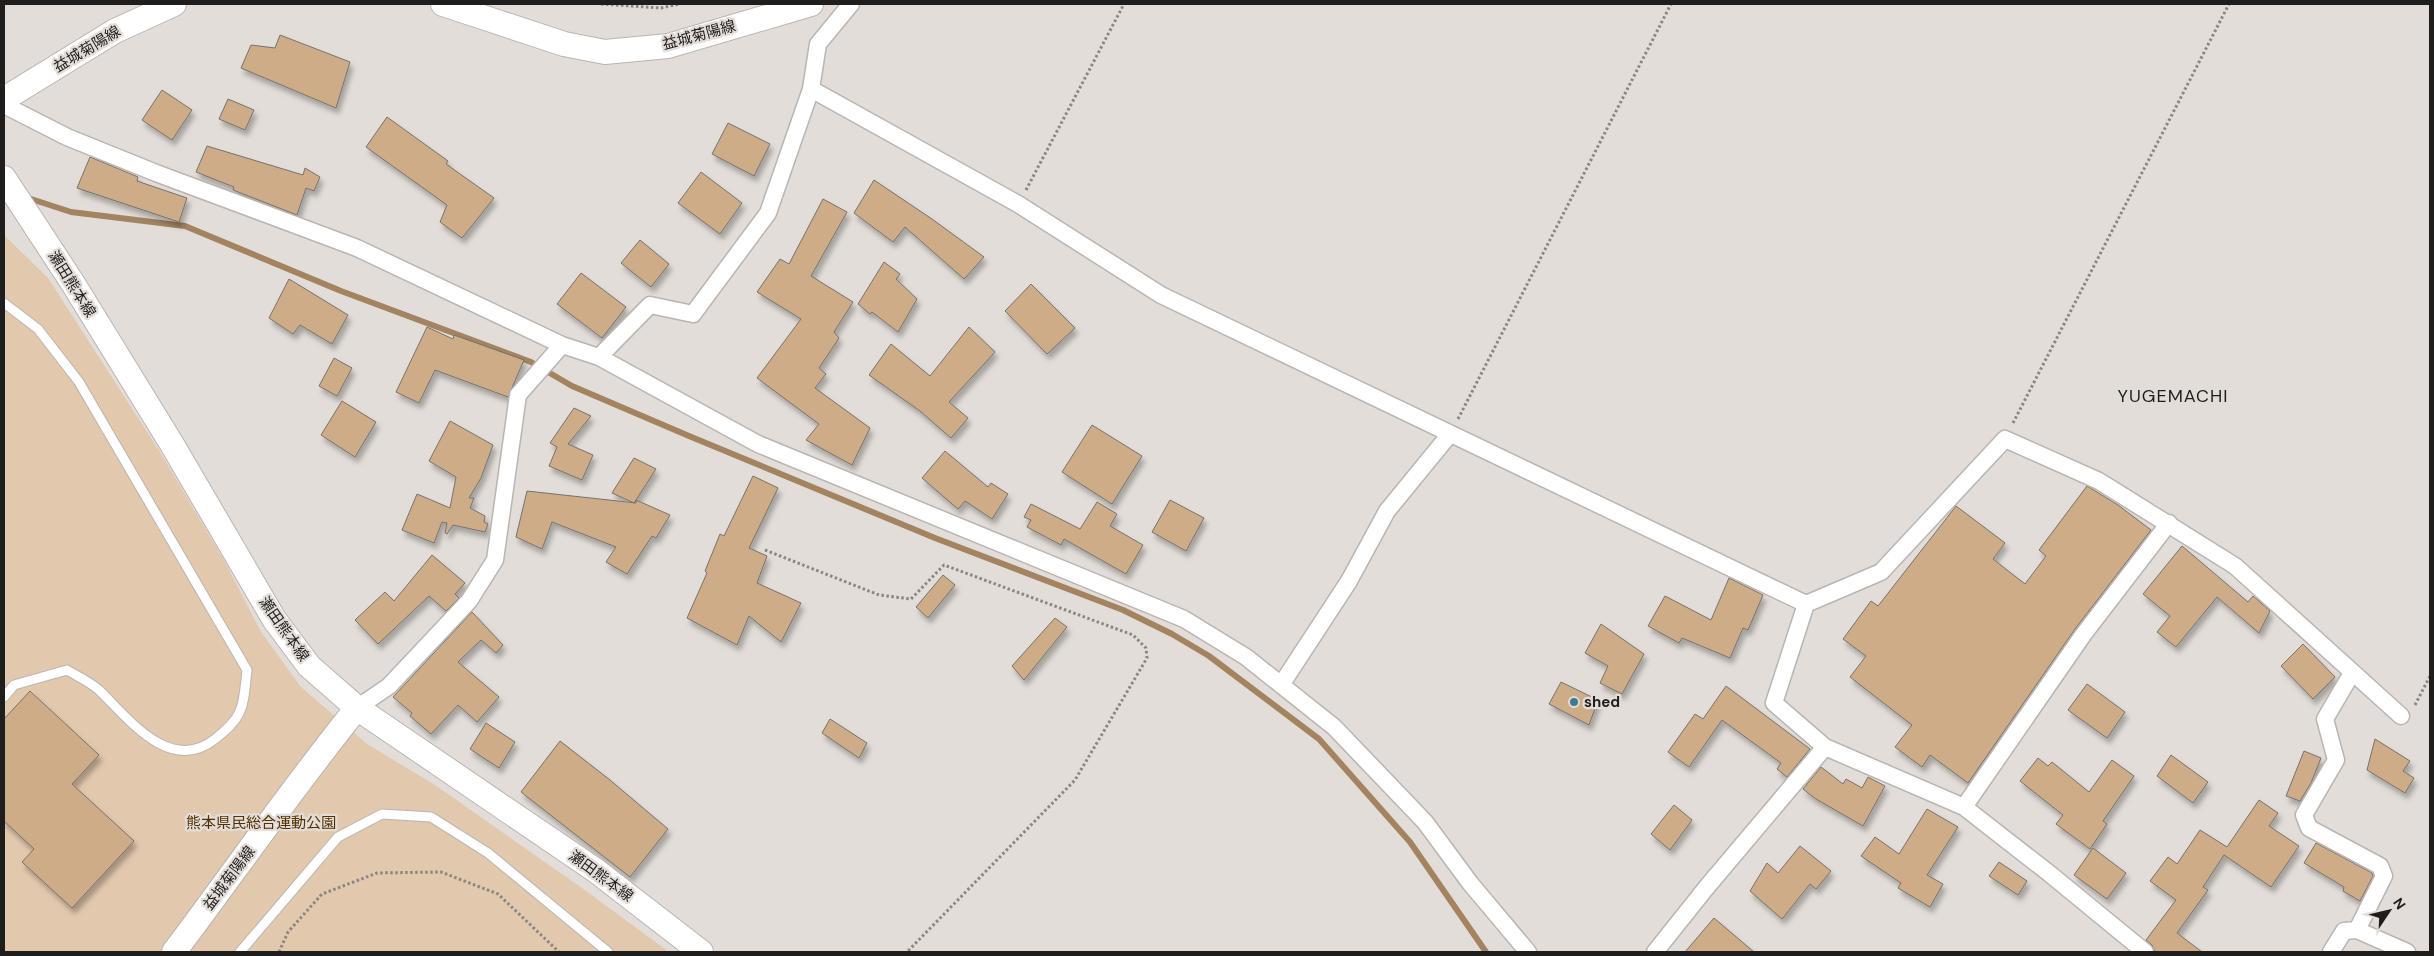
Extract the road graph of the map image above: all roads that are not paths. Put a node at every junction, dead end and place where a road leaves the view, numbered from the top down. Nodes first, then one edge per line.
1 (174, 4) edge
2 (443, 4) edge
3 (810, 4) edge
4 (851, 4) edge
5 (811, 89) junction
6 (4, 99) edge
7 (4, 106) edge
8 (4, 178) edge
9 (4, 303) edge
10 (562, 345) junction
11 (599, 357) junction
12 (1450, 434) junction
13 (2169, 523) junction
14 (1806, 604) junction
15 (2352, 673) junction
16 (1281, 685) junction
17 (4, 697) edge
18 (357, 708) junction
19 (2401, 716) road end
20 (1825, 747) junction
21 (1964, 808) junction
22 (2357, 930) junction
23 (174, 952) edge
24 (240, 952) edge
25 (608, 952) edge
26 (702, 952) edge
27 (1528, 952) edge
28 (1655, 952) edge
29 (2145, 952) edge
30 (2331, 952) edge
31 (2407, 952) edge

1 - 6 main road, 益城菊陽線
2 - 3 main road, 益城菊陽線
4 - 5 street
5 - 11 street
5 - 12 street
7 - 10 street
8 - 18 main road, 瀬田熊本線
9 - 17 lane
10 - 11 street
10 - 18 street
11 - 16 street
12 - 14 street
12 - 16 street
13 - 14 street
13 - 15 street
13 - 21 street
14 - 20 street
15 - 19 street
15 - 22 street
16 - 27 street
18 - 23 main road, 益城菊陽線
18 - 26 main road, 瀬田熊本線
20 - 21 street
20 - 28 street
21 - 29 street
22 - 30 street
22 - 31 street
24 - 25 lane

